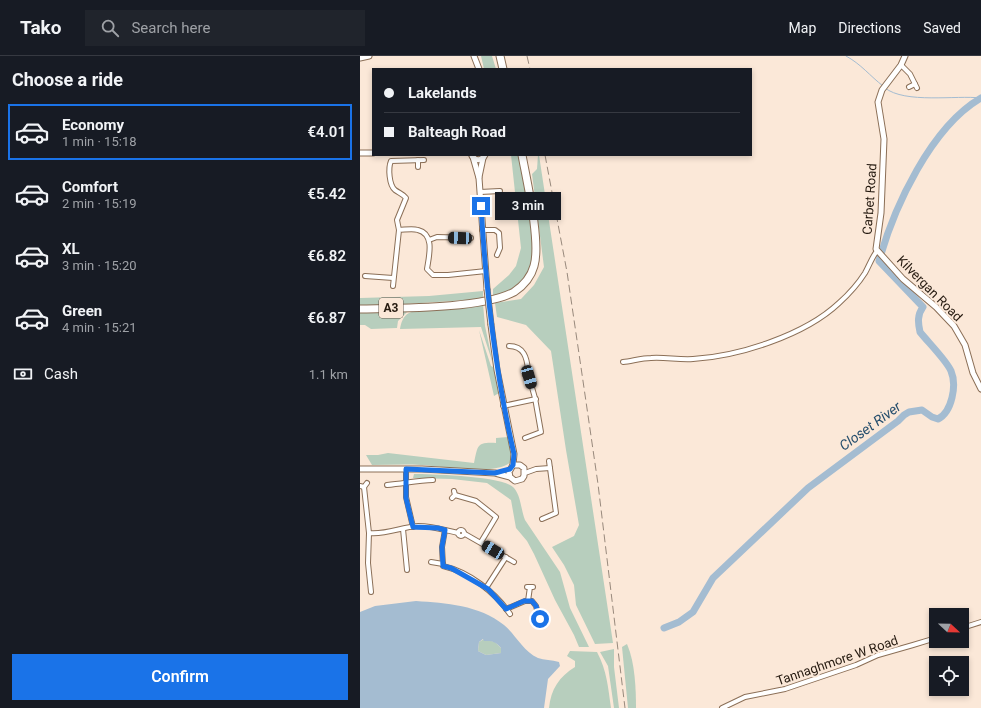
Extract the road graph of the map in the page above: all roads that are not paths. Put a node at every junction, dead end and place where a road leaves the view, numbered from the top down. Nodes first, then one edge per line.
1 (369, 56) edge
2 (474, 56) edge
3 (500, 56) edge
4 (905, 56) edge
5 (362, 57) edge
6 (901, 65) junction
7 (479, 68) edge
8 (503, 68) edge
9 (910, 87) dead end
10 (361, 153) edge
11 (372, 153) edge
12 (472, 156) edge
13 (522, 156) edge
14 (484, 157) edge
15 (418, 160) junction
16 (424, 160) dead end
17 (418, 168) dead end
18 (479, 178) junction
19 (500, 191) dead end
20 (480, 192) junction
21 (399, 230) junction
22 (482, 230) junction
23 (471, 238) dead end
24 (429, 240) junction
25 (877, 252) junction
26 (497, 255) dead end
27 (486, 271) junction
28 (365, 276) dead end
29 (393, 278) junction
30 (393, 286) dead end
31 (360, 310) edge
32 (509, 346) dead end
33 (623, 362) dead end
34 (981, 389) edge
35 (536, 400) junction
36 (503, 403) junction
37 (526, 438) dead end
38 (514, 454) junction
39 (549, 461) dead end
40 (520, 465) junction
41 (511, 467) junction
42 (550, 468) junction
43 (360, 469) edge
44 (406, 469) junction
45 (495, 473) junction
46 (525, 473) junction
47 (510, 477) junction
48 (433, 480) dead end
49 (406, 484) junction
50 (364, 485) edge
51 (386, 485) dead end
52 (393, 485) junction
53 (393, 490) dead end
54 (454, 494) dead end
55 (542, 519) dead end
56 (413, 527) junction
57 (403, 529) junction
58 (445, 530) junction
59 (368, 533) junction
60 (481, 542) junction
61 (506, 557) junction
62 (431, 562) dead end
63 (514, 562) dead end
64 (442, 564) junction
65 (407, 570) dead end
66 (530, 587) dead end
67 (486, 588) junction
68 (371, 592) dead end
69 (528, 601) junction
70 (506, 609) junction
71 (510, 614) dead end
72 (538, 621) dead end
73 (981, 622) edge
74 (969, 626) edge
75 (929, 640) edge
76 (722, 708) edge

1 - 5 street
2 - 7 street
3 - 8 highway
4 - 6 street, Carbet Road
6 - 9 street
6 - 25 street, Carbet Road
10 - 11 street
12 - 14 street
12 - 18 street
13 - 31 highway, A3
14 - 18 street
15 - 16 street
15 - 17 street
15 - 21 street
18 - 20 street
19 - 20 street
20 - 22 street
21 - 24 street
21 - 29 street
22 - 26 street
22 - 27 street
23 - 24 street
24 - 27 street
25 - 33 street, Carbet Road
25 - 34 street, Kilvergan Road
27 - 36 street, bridge
28 - 29 street
29 - 30 street
32 - 35 street
35 - 36 street
35 - 37 street
36 - 38 street
38 - 40 street
38 - 41 street
39 - 42 street
40 - 41 street
40 - 46 street
41 - 45 street
41 - 47 street
42 - 46 street
42 - 55 street
43 - 44 street
44 - 45 street
44 - 49 street
45 - 47 street
46 - 47 street
48 - 49 street
49 - 52 street
49 - 56 street
50 - 59 street
51 - 52 street
52 - 53 street
54 - 60 street
56 - 57 street
56 - 58 street
57 - 59 street
57 - 65 street
58 - 60 street
58 - 64 street
59 - 68 street
60 - 61 street
61 - 63 street
61 - 67 street
62 - 64 street
64 - 67 street
66 - 69 street
67 - 70 street
69 - 70 street
69 - 72 street
70 - 71 street
73 - 74 street
75 - 76 street, Tannaghmore W Road

